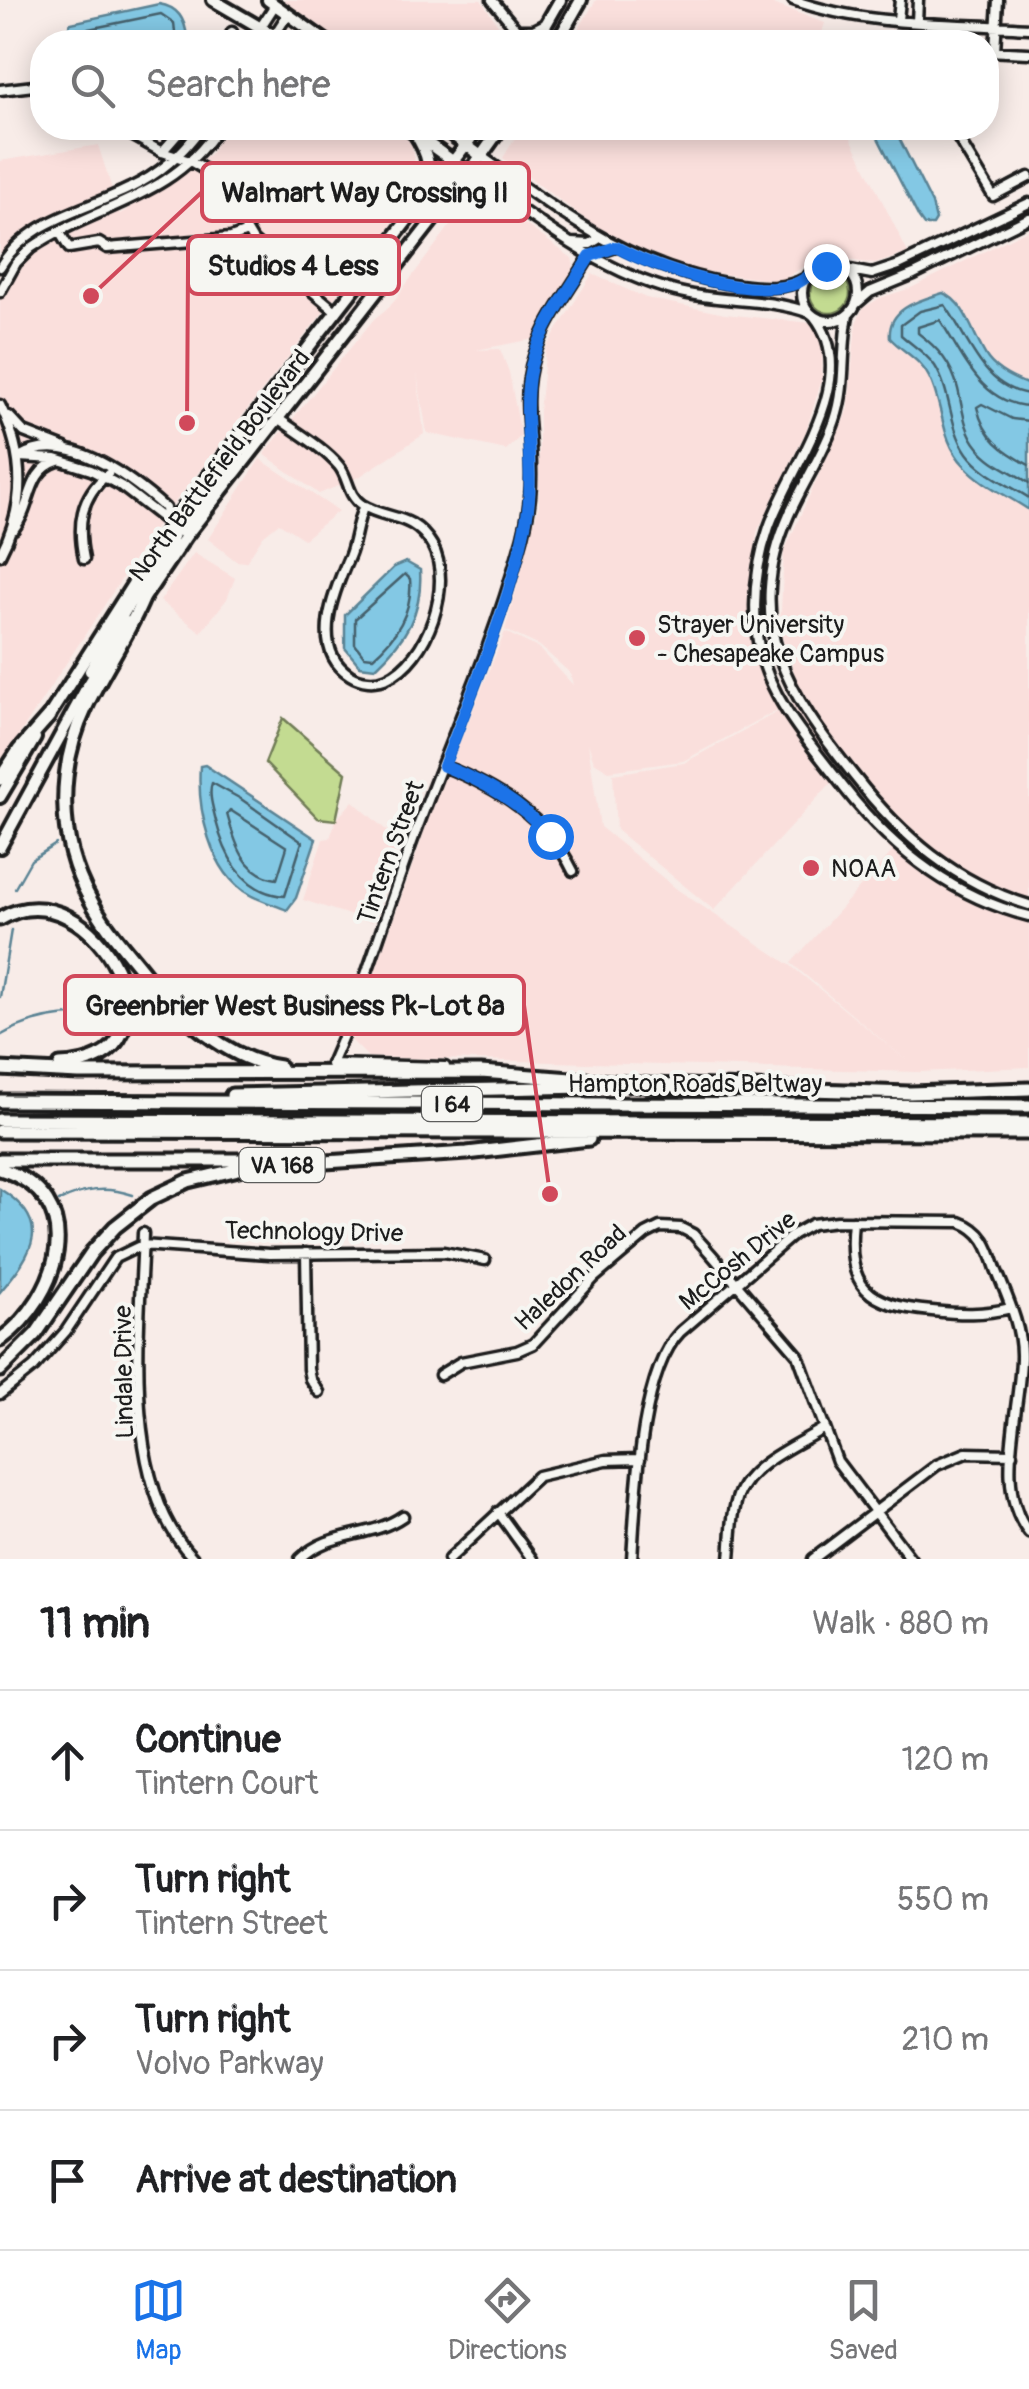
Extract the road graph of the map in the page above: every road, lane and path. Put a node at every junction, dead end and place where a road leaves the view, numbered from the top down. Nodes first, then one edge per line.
1 (213, 0) edge
2 (492, 0) edge
3 (560, 0) edge
4 (581, 0) edge
5 (794, 0) edge
6 (900, 0) edge
7 (918, 0) edge
8 (998, 0) edge
9 (272, 2) edge
10 (288, 14) junction
11 (898, 20) junction
12 (917, 22) junction
13 (547, 23) junction
14 (996, 26) junction
15 (260, 27) junction
16 (1029, 28) edge
17 (258, 30) edge
18 (263, 30) edge
19 (278, 30) edge
20 (310, 30) edge
21 (543, 30) edge
22 (564, 30) edge
23 (995, 30) edge
24 (999, 51) edge
25 (1029, 53) edge
26 (30, 86) edge
27 (0, 90) edge
28 (140, 140) edge
29 (172, 140) edge
30 (189, 140) edge
31 (208, 140) edge
32 (415, 140) edge
33 (424, 140) edge
34 (459, 140) edge
35 (470, 140) edge
36 (492, 140) edge
37 (959, 140) edge
38 (466, 145) junction
39 (162, 152) junction
40 (175, 156) junction
41 (481, 156) junction
42 (190, 161) junction
43 (454, 162) junction
44 (469, 172) junction
45 (1029, 177) edge
46 (1029, 203) edge
47 (418, 209) junction
48 (1029, 218) edge
49 (60, 232) junction
50 (246, 232) junction
51 (600, 238) junction
52 (568, 242) junction
53 (616, 247) junction
54 (590, 256) junction
55 (0, 267) edge
56 (845, 269) junction
57 (806, 278) junction
58 (0, 292) edge
59 (856, 304) junction
60 (337, 312) junction
61 (812, 314) junction
62 (848, 315) junction
63 (0, 405) edge
64 (279, 419) junction
65 (234, 440) junction
66 (78, 454) junction
67 (18, 458) junction
68 (61, 460) junction
69 (114, 468) junction
70 (105, 476) junction
71 (364, 506) junction
72 (169, 521) junction
73 (11, 532) junction
74 (186, 536) junction
75 (0, 556) edge
76 (84, 560) dead end
77 (143, 599) junction
78 (86, 687) junction
79 (49, 716) junction
80 (444, 766) junction
81 (0, 779) edge
82 (0, 797) edge
83 (0, 847) edge
84 (573, 871) dead end
85 (1029, 904) edge
86 (1029, 916) edge
87 (0, 919) edge
88 (454, 1067) dead end
89 (328, 1068) junction
90 (3, 1069) edge
91 (649, 1085) junction
92 (1029, 1090) edge
93 (68, 1101) junction
94 (0, 1104) edge
95 (1029, 1108) edge
96 (0, 1120) edge
97 (1029, 1123) edge
98 (0, 1131) edge
99 (647, 1132) junction
100 (1029, 1133) edge
101 (0, 1160) edge
102 (345, 1160) junction
103 (0, 1169) edge
104 (853, 1221) junction
105 (143, 1233) dead end
106 (142, 1246) junction
107 (306, 1253) junction
108 (485, 1260) dead end
109 (736, 1284) junction
110 (1011, 1308) junction
111 (0, 1340) edge
112 (0, 1370) edge
113 (440, 1375) dead end
114 (319, 1392) dead end
115 (0, 1394) edge
116 (824, 1428) junction
117 (1012, 1454) junction
118 (640, 1459) junction
119 (498, 1512) junction
120 (876, 1512) junction
121 (403, 1516) dead end
122 (1029, 1533) edge
123 (194, 1559) edge
124 (300, 1559) edge
125 (449, 1559) edge
126 (532, 1559) edge
127 (632, 1559) edge
128 (730, 1559) edge
129 (813, 1559) edge
130 (912, 1559) edge

1 - 15 main road
2 - 13 street
3 - 13 main road
4 - 22 main road
5 - 11 street
6 - 11 street
7 - 12 street
8 - 14 street
9 - 10 main road
9 - 15 street
10 - 19 street
10 - 20 main road
11 - 12 street
12 - 14 street
13 - 21 main road
14 - 16 street
14 - 23 street
15 - 17 street
15 - 18 main road
24 - 25 street
26 - 27 street
28 - 39 street
29 - 39 street
30 - 40 street
31 - 42 street
32 - 47 main road
33 - 43 main road
34 - 38 main road
35 - 38 main road, North Battlefield Boulevard
36 - 41 main road, North Battlefield Boulevard
37 - 45 street
38 - 41 main road
38 - 43 main road, North Battlefield Boulevard
39 - 40 street
40 - 42 street
40 - 55 street
41 - 44 main road, North Battlefield Boulevard
41 - 51 street
42 - 49 street
42 - 50 street
43 - 44 main road
43 - 47 main road, North Battlefield Boulevard
44 - 52 street
44 - 64 main road, North Battlefield Boulevard
46 - 56 street
47 - 60 main road, North Battlefield Boulevard
48 - 59 street
49 - 50 street
49 - 58 street
50 - 60 street
51 - 52 street
51 - 53 street
52 - 54 street
53 - 54 street
53 - 57 street
54 - 61 street
54 - 80 street, Tintern Street
56 - 57 street
56 - 59 street
57 - 61 street
59 - 62 street
60 - 65 main road, North Battlefield Boulevard
61 - 62 street
61 - 86 street
62 - 85 street
63 - 66 street
63 - 67 street
64 - 71 street
64 - 74 main road, North Battlefield Boulevard
65 - 72 main road, North Battlefield Boulevard
65 - 74 main road
66 - 67 street
66 - 69 street
67 - 68 street
67 - 73 street
68 - 70 street
68 - 73 street
69 - 70 street
69 - 72 street
70 - 72 street
70 - 76 street
71 - 71 street
72 - 74 street
72 - 78 main road
72 - 79 main road, North Battlefield Boulevard
73 - 75 street
74 - 77 main road, North Battlefield Boulevard
77 - 78 main road, North Battlefield Boulevard
77 - 89 highway
78 - 83 main road, North Battlefield Boulevard
79 - 81 highway
79 - 82 main road, North Battlefield Boulevard
80 - 84 street
80 - 89 street, Tintern Street
87 - 90 highway
88 - 89 street
89 - 90 highway
89 - 91 highway
91 - 92 highway
91 - 93 highway
93 - 94 highway, Hampton Roads Beltway / I 64
93 - 95 highway, Hampton Roads Beltway / I 64
94 - 95 highway
96 - 97 highway
98 - 99 highway, Hampton Roads Beltway / I 64
99 - 100 highway, Hampton Roads Beltway / I 64
99 - 102 highway, VA 168
101 - 102 highway
102 - 112 highway, VA 168
103 - 111 highway
104 - 109 street, McCosh Drive
104 - 110 street, McCosh Drive
104 - 110 street
105 - 106 street, Lindale Drive
106 - 107 street, Technology Drive
106 - 115 street
106 - 123 street, Lindale Drive
107 - 108 street, Technology Drive
107 - 114 street
109 - 113 street, Haledon Road
109 - 116 street, Haledon Road
109 - 118 street, McCosh Drive
110 - 117 street, McCosh Drive
116 - 120 street, Haledon Road
116 - 128 street
117 - 120 street
117 - 122 street, McCosh Drive
118 - 119 street
118 - 127 street, McCosh Drive
119 - 125 street
119 - 126 street
120 - 129 street
120 - 130 street, Haledon Road
121 - 124 street

